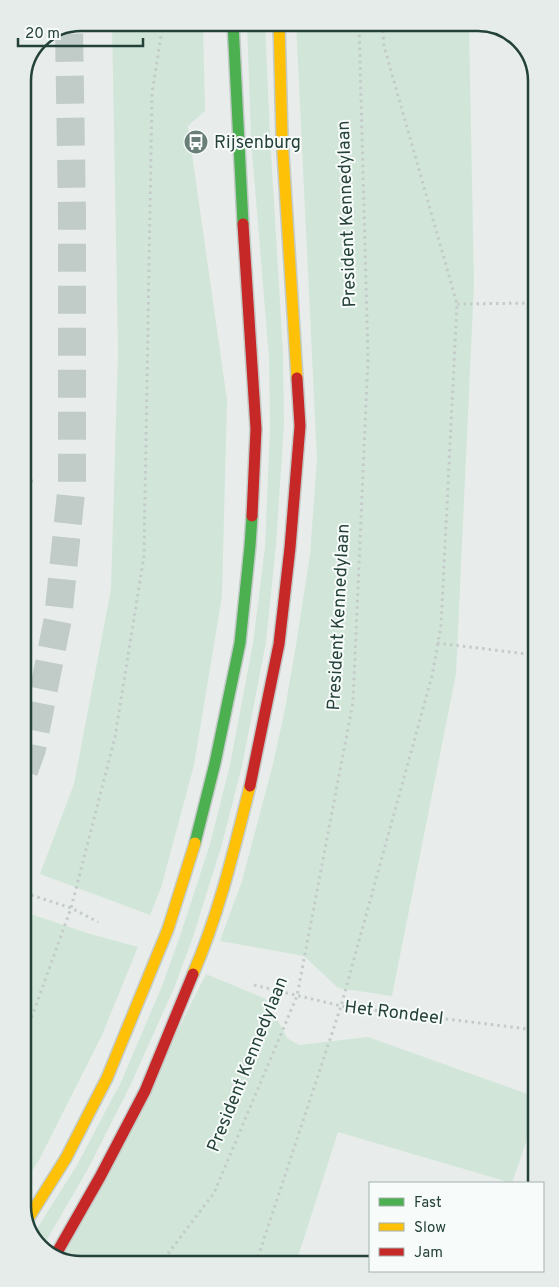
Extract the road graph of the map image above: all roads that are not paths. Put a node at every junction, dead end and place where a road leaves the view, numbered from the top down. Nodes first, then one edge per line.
1 (233, 31) edge
2 (279, 31) edge
3 (32, 1213) edge
4 (58, 1250) edge

1 - 3 street
2 - 4 street

